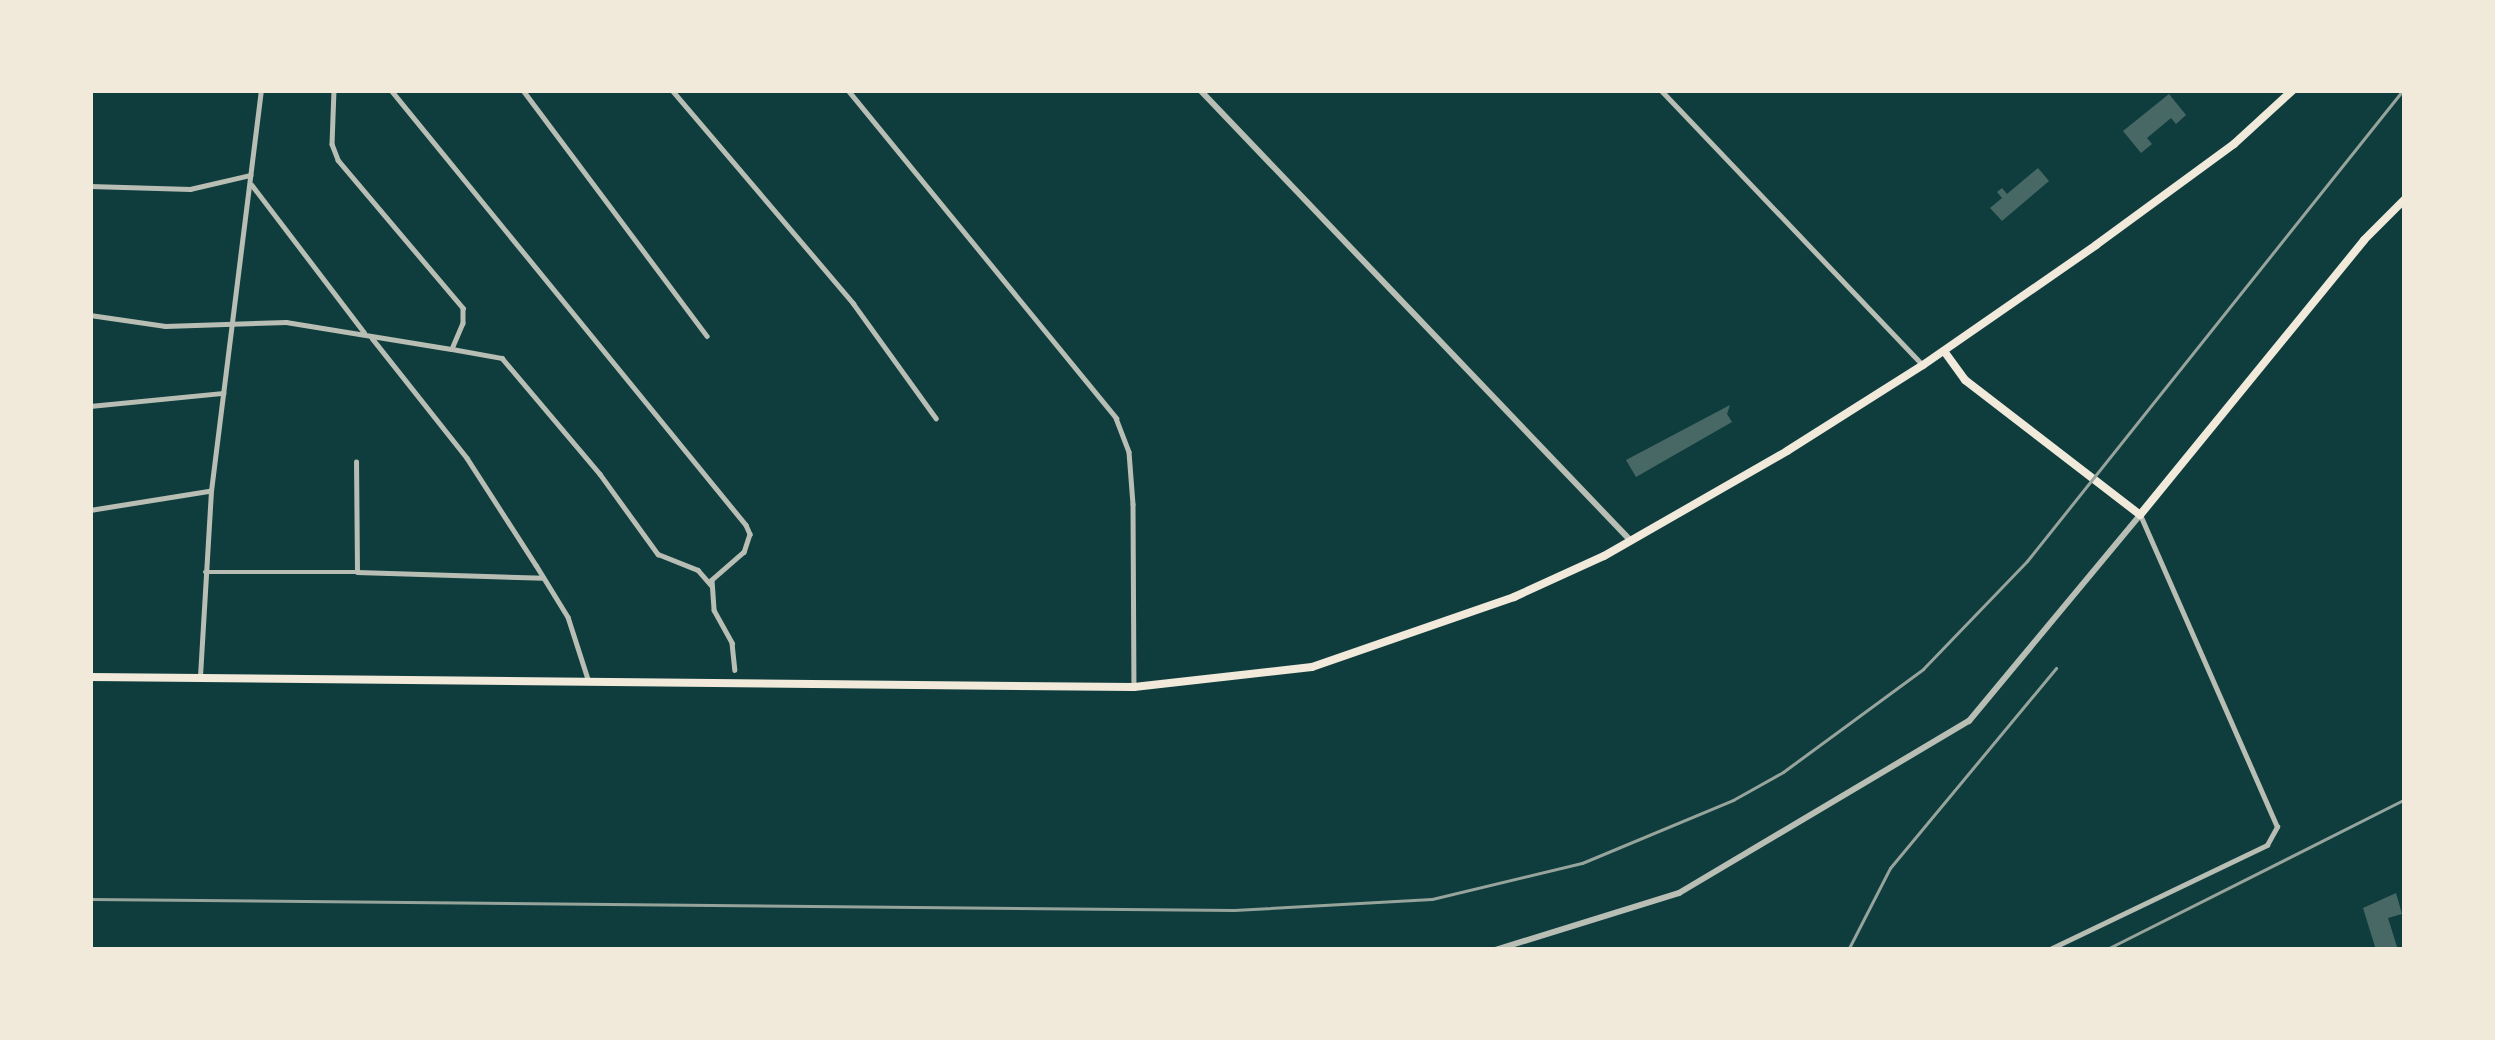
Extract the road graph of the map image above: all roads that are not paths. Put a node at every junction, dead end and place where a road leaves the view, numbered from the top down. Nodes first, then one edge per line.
1 (261, 90) edge
2 (334, 90) edge
3 (391, 90) edge
4 (523, 90) edge
5 (672, 90) edge
6 (848, 90) edge
7 (1200, 90) edge
8 (1661, 90) edge
9 (2293, 90) edge
10 (252, 175) junction
11 (251, 185) junction
12 (90, 186) edge
13 (2405, 199) edge
14 (90, 315) edge
15 (230, 325) junction
16 (364, 332) junction
17 (706, 336) dead end
18 (372, 338) junction
19 (452, 349) junction
20 (1944, 351) junction
21 (1923, 365) junction
22 (223, 393) junction
23 (90, 406) edge
24 (936, 418) dead end
25 (356, 462) dead end
26 (211, 490) junction
27 (90, 510) edge
28 (2140, 515) junction
29 (1631, 541) junction
30 (205, 572) junction
31 (357, 572) junction
32 (543, 578) junction
33 (712, 586) junction
34 (735, 670) dead end
35 (200, 676) junction
36 (90, 677) edge
37 (588, 681) junction
38 (1134, 687) junction
39 (1495, 950) edge
40 (2048, 950) edge

1 - 10 street
2 - 19 street
3 - 33 street
4 - 17 street
5 - 24 street
6 - 38 street
7 - 29 street
8 - 21 street
9 - 20 main road
10 - 11 street
10 - 12 street
11 - 15 street
11 - 16 street
13 - 28 main road
14 - 15 street
15 - 16 street
15 - 22 street
16 - 18 street
18 - 19 street
18 - 32 street
19 - 33 street
20 - 21 main road
20 - 28 main road
21 - 29 main road
22 - 23 street
22 - 26 street
25 - 31 street
26 - 27 street
26 - 30 street
28 - 39 street
28 - 40 street
29 - 38 main road
30 - 31 street
30 - 35 street
31 - 32 street
32 - 37 street
33 - 34 street
35 - 36 main road
35 - 37 main road
37 - 38 main road

